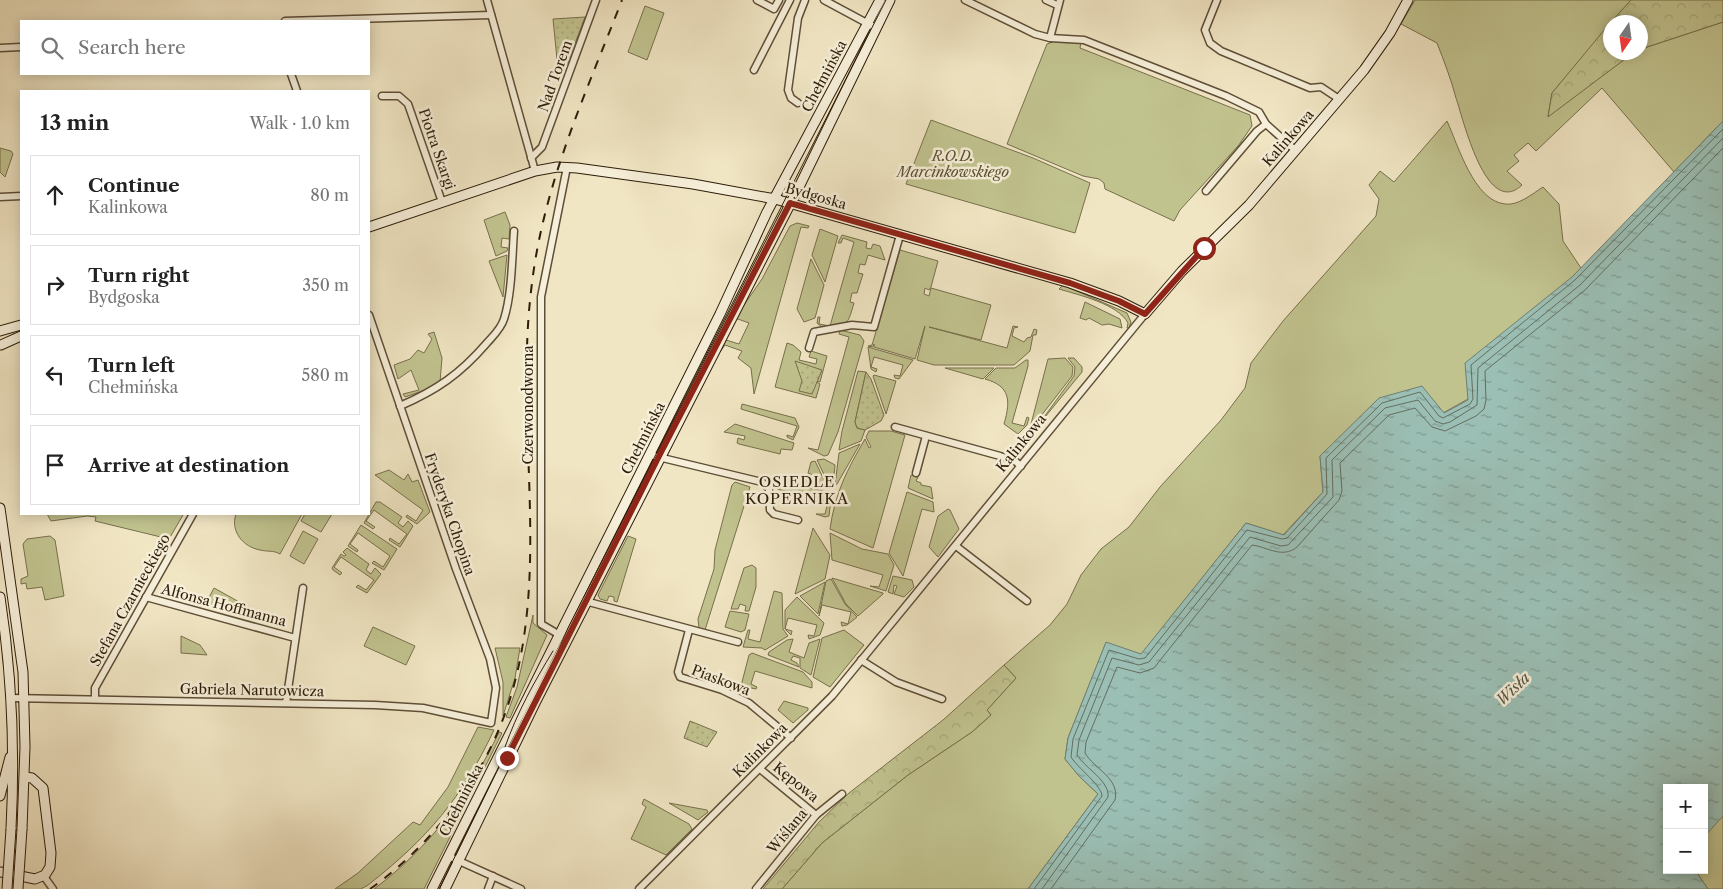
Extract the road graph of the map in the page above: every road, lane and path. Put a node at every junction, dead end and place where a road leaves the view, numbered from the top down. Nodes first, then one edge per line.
1 (488, 0) edge
2 (596, 0) edge
3 (757, 0) edge
4 (779, 0) edge
5 (790, 0) edge
6 (805, 0) edge
7 (824, 0) edge
8 (880, 0) edge
9 (890, 0) edge
10 (965, 0) edge
11 (1046, 0) edge
12 (1217, 0) edge
13 (1408, 0) edge
14 (1059, 3) edge
15 (490, 15) junction
16 (319, 20) edge
17 (868, 23) junction
18 (876, 28) junction
19 (1050, 38) junction
20 (20, 47) edge
21 (0, 48) edge
22 (754, 70) dead end
23 (291, 75) edge
24 (297, 90) edge
25 (382, 96) dead end
26 (1339, 99) junction
27 (798, 103) dead end
28 (1266, 124) junction
29 (1295, 150) junction
30 (531, 158) junction
31 (562, 167) junction
32 (535, 171) junction
33 (1206, 190) dead end
34 (20, 196) edge
35 (0, 198) edge
36 (775, 199) junction
37 (442, 202) junction
38 (790, 203) junction
39 (370, 227) edge
40 (514, 231) dead end
41 (900, 234) junction
42 (1145, 314) junction
43 (370, 318) edge
44 (20, 325) edge
45 (0, 331) edge
46 (20, 336) edge
47 (0, 344) edge
48 (809, 348) dead end
49 (400, 406) junction
50 (896, 427) dead end
51 (926, 436) junction
52 (654, 456) junction
53 (1021, 466) junction
54 (916, 473) dead end
55 (0, 508) edge
56 (192, 515) edge
57 (798, 520) dead end
58 (956, 546) junction
59 (303, 588) dead end
60 (0, 597) edge
61 (146, 597) junction
62 (582, 599) junction
63 (1027, 601) dead end
64 (689, 630) junction
65 (558, 634) junction
66 (295, 638) junction
67 (738, 642) dead end
68 (861, 660) junction
69 (11, 698) junction
70 (24, 698) junction
71 (95, 699) junction
72 (942, 699) dead end
73 (286, 703) junction
74 (491, 722) joint
75 (791, 738) junction
76 (13, 745) junction
77 (760, 769) junction
78 (25, 777) junction
79 (842, 794) dead end
80 (0, 796) edge
81 (816, 815) junction
82 (448, 856) junction
83 (458, 861) junction
84 (0, 872) edge
85 (43, 876) junction
86 (493, 876) junction
87 (7, 889) edge
88 (18, 889) edge
89 (53, 889) edge
90 (432, 889) edge
91 (444, 889) edge
92 (488, 889) edge
93 (521, 889) edge
94 (639, 889) edge
95 (756, 889) edge

1 - 15 street
2 - 30 street, Nad Torem
3 - 4 street
5 - 22 street
6 - 27 street
7 - 17 street
8 - 17 main road, Chełmińska
9 - 18 main road, Chełmińska
10 - 19 street
11 - 14 street
12 - 26 street
13 - 26 main road, Kalinkowa
14 - 19 street
15 - 16 street
15 - 30 street
17 - 18 street
17 - 36 main road, Chełmińska
18 - 38 main road, Chełmińska
19 - 28 street
20 - 21 street
23 - 24 street
25 - 37 street, Piotra Skargi
26 - 29 main road, Kalinkowa
28 - 29 street
28 - 33 street
29 - 42 main road, Kalinkowa
30 - 32 street
31 - 32 main road, Bydgoska
31 - 36 main road, Bydgoska
31 - 65 street, Czerwonodworna
32 - 37 main road, Bydgoska
34 - 35 street
36 - 38 main road, Bydgoska
36 - 52 main road, Chełmińska
37 - 39 main road, Bydgoska
38 - 41 main road, Bydgoska
38 - 52 main road, Chełmińska
40 - 49 street
41 - 42 main road, Bydgoska
41 - 48 street
42 - 53 street, Kalinkowa
43 - 49 street, Fryderyka Chopina
44 - 45 main road
46 - 47 main road
49 - 74 street, Fryderyka Chopina
50 - 51 street
51 - 53 street
51 - 54 street
52 - 57 street
52 - 62 main road, Chełmińska
53 - 58 street, Kalinkowa
55 - 70 main road
56 - 61 street, Stefana Czarnieckiego
58 - 63 street
58 - 68 street, Kalinkowa
59 - 66 street
60 - 69 main road
61 - 66 street, Alfonsa Hoffmanna
61 - 71 street, Stefana Czarnieckiego
62 - 64 street
62 - 65 main road, Chełmińska
62 - 83 main road, Chełmińska
64 - 67 street
64 - 75 street, Piaskowa
65 - 82 main road, Chełmińska
66 - 73 street
68 - 72 street
68 - 75 street, Kalinkowa
69 - 70 street, Gabriela Narutowicza
69 - 76 main road
70 - 71 street, Gabriela Narutowicza
70 - 78 main road
71 - 73 street, Gabriela Narutowicza
73 - 74 street, Gabriela Narutowicza
75 - 77 street, Kalinkowa
76 - 80 main road
76 - 87 main road, bridge
77 - 81 street, Kępowa
77 - 94 street, Kalinkowa
78 - 85 main road
78 - 88 main road, bridge
79 - 81 street, Wiślana
81 - 95 street, Wiślana
82 - 83 street
82 - 90 main road, Chełmińska
83 - 86 street
83 - 91 main road, Chełmińska
84 - 85 main road
85 - 89 street
86 - 92 street
86 - 93 street

